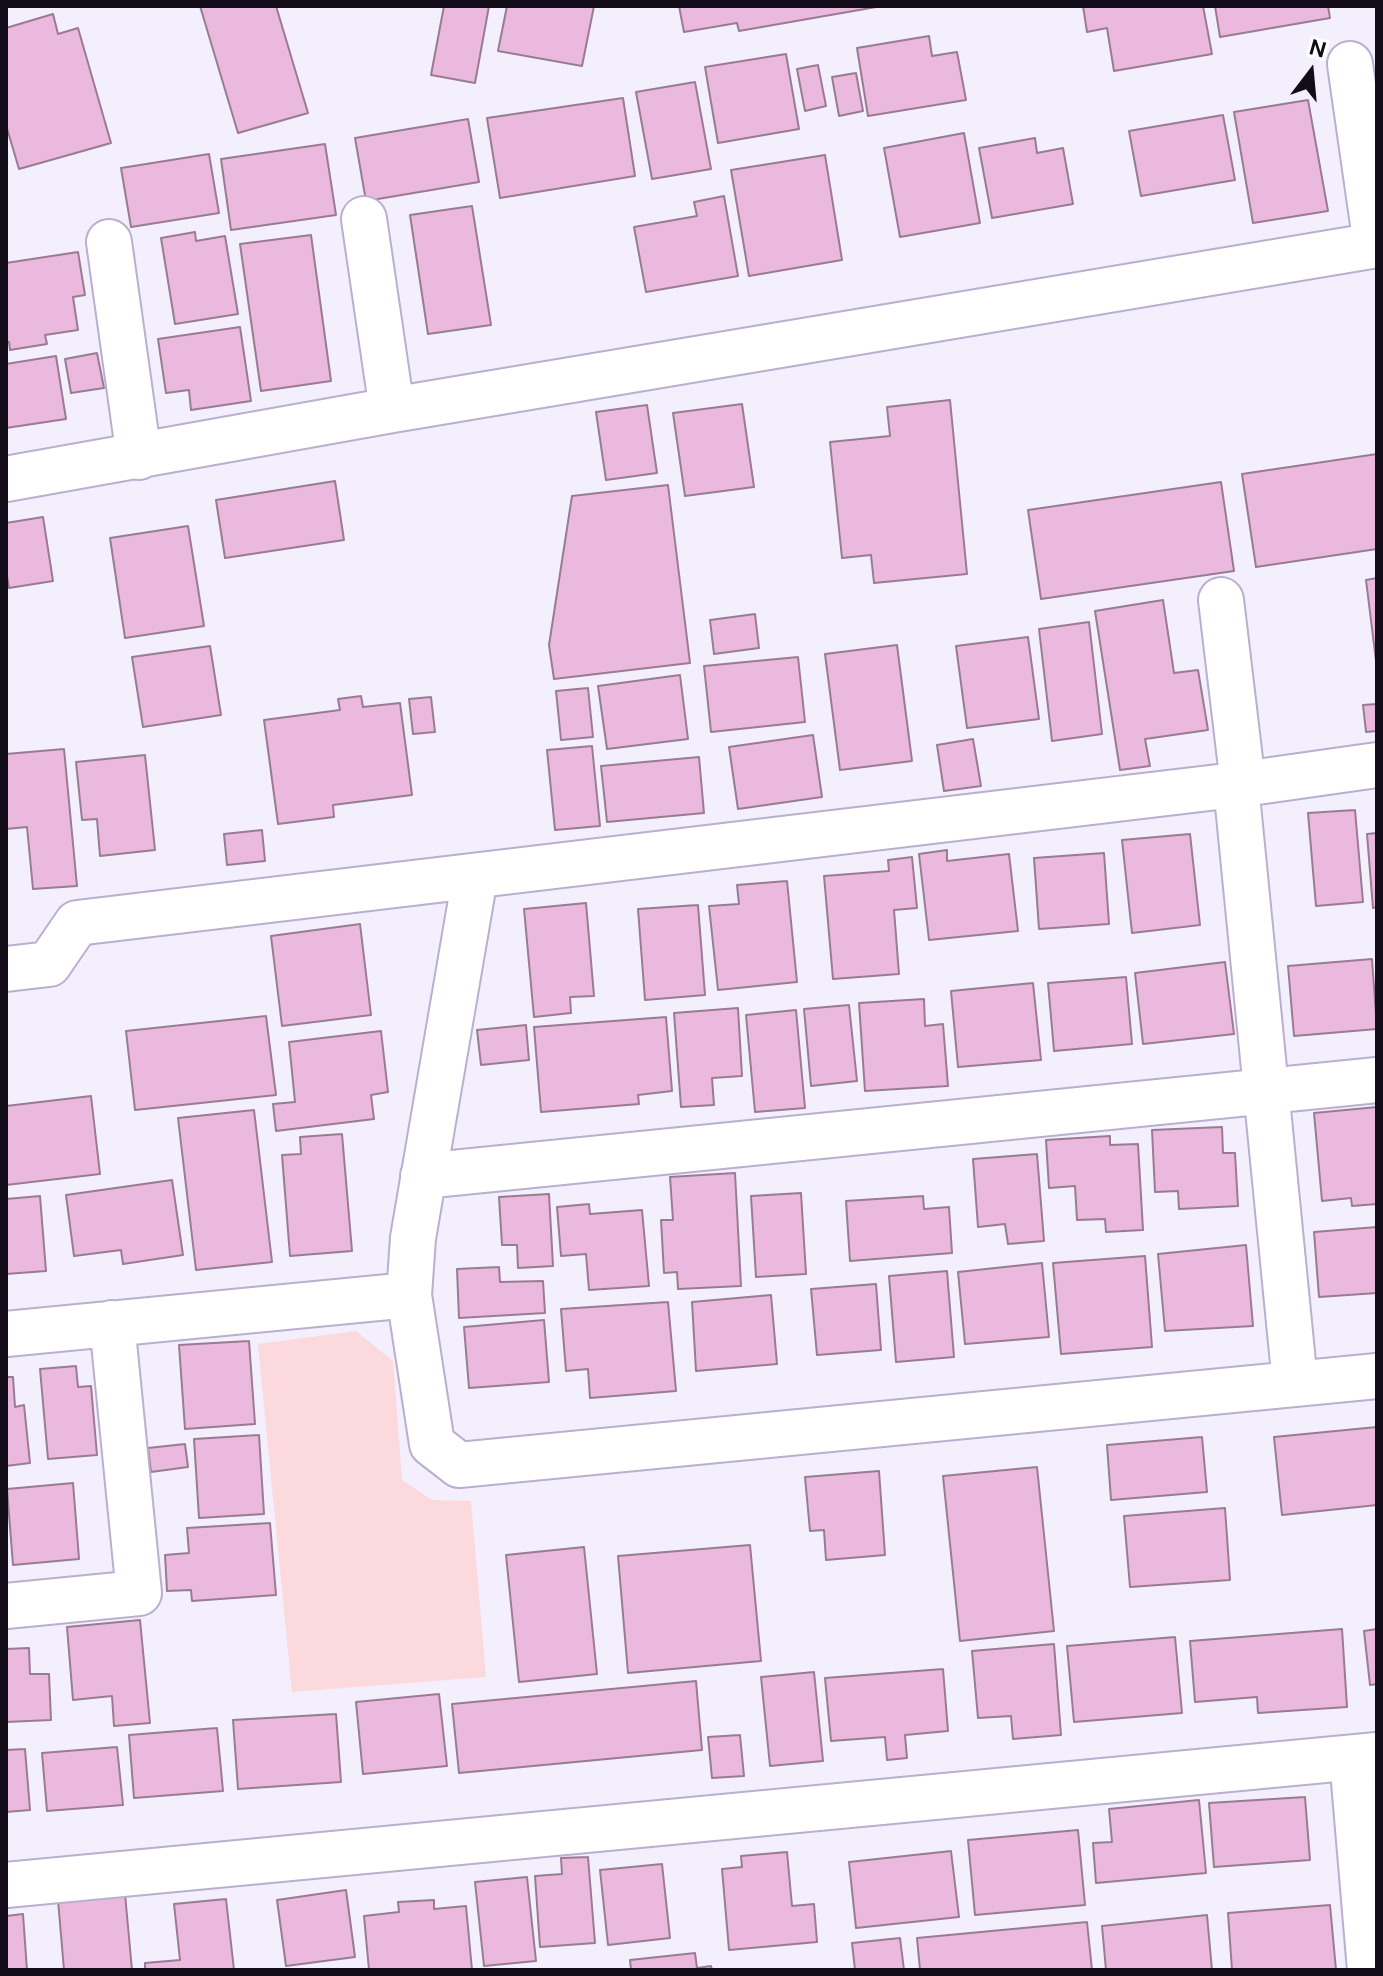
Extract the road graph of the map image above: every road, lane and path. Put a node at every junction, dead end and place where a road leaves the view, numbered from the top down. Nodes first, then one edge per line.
1 (1350, 64) dead end
2 (364, 219) dead end
3 (109, 242) dead end
4 (1377, 245) edge
5 (392, 410) junction
6 (139, 457) junction
7 (6, 479) edge
8 (1221, 600) dead end
9 (1377, 765) edge
10 (1240, 784) junction
11 (475, 877) junction
12 (6, 969) edge
13 (1377, 1080) edge
14 (1266, 1091) junction
15 (423, 1176) junction
16 (409, 1295) junction
17 (112, 1323) junction
18 (6, 1334) edge
19 (1377, 1376) edge
20 (1295, 1383) junction
21 (6, 1606) edge
22 (1364, 1757) edge
23 (6, 1885) edge
24 (1370, 1970) edge

1 - 4 street
2 - 5 street
3 - 6 street
4 - 5 street
5 - 6 street
6 - 7 street
8 - 10 street
9 - 10 street
10 - 11 street
10 - 14 street
11 - 12 street
11 - 15 street
13 - 14 street
14 - 15 street
14 - 20 street
15 - 16 street
16 - 17 street
16 - 20 street
17 - 18 street
17 - 21 street
19 - 20 street
22 - 23 street
22 - 24 street

